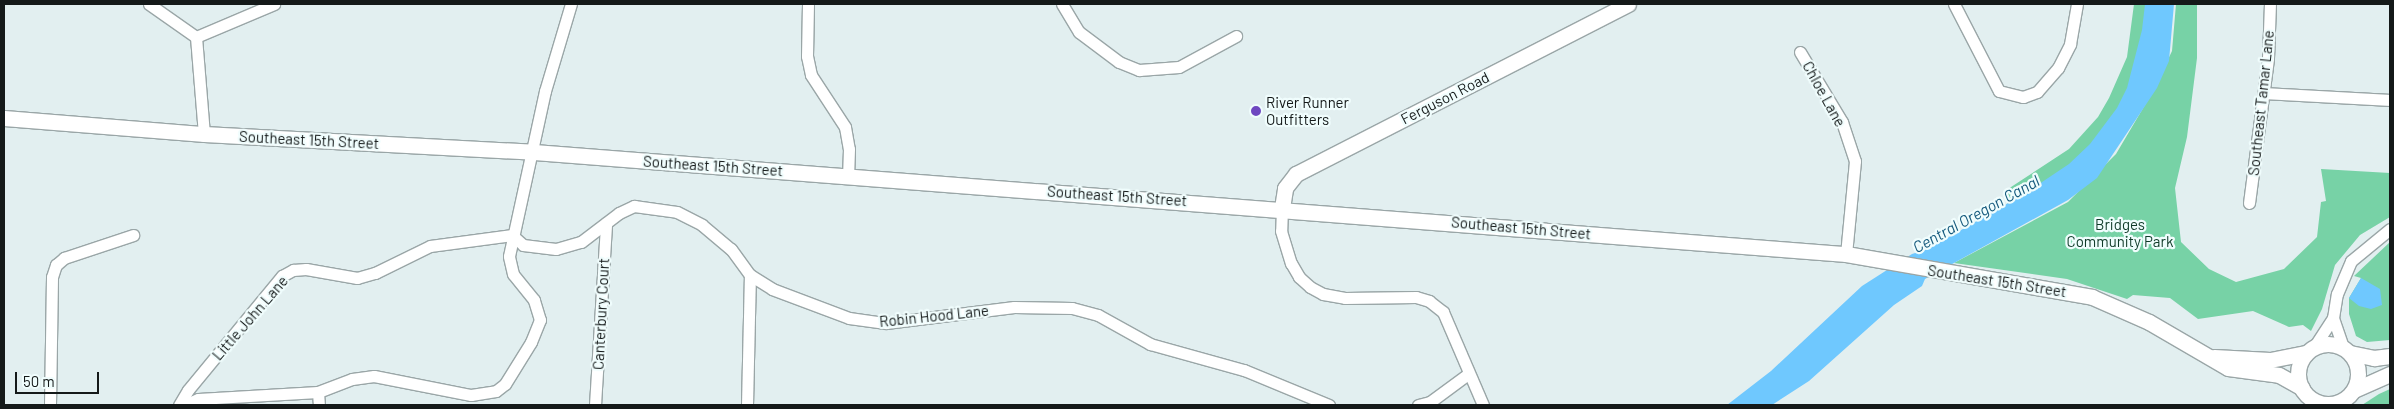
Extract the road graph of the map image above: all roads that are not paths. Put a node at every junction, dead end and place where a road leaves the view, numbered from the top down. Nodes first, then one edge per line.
1 (149, 4) edge
2 (274, 4) edge
3 (572, 4) edge
4 (808, 4) edge
5 (1062, 4) edge
6 (1628, 4) edge
7 (1954, 4) edge
8 (2077, 4) edge
9 (2270, 4) edge
10 (1236, 36) dead end
11 (196, 37) junction
12 (1800, 52) dead end
13 (2264, 93) junction
14 (2390, 100) edge
15 (4, 118) edge
16 (204, 134) junction
17 (534, 152) junction
18 (848, 176) junction
19 (2249, 203) dead end
20 (1282, 208) junction
21 (606, 223) junction
22 (2390, 229) edge
23 (132, 235) dead end
24 (512, 236) junction
25 (1846, 254) junction
26 (750, 275) junction
27 (2333, 318) junction
28 (2310, 350) junction
29 (2346, 350) junction
30 (2390, 356) edge
31 (2212, 357) junction
32 (1468, 374) junction
33 (2390, 374) edge
34 (2354, 390) junction
35 (318, 392) junction
36 (2307, 397) edge
37 (2340, 403) edge
38 (50, 405) edge
39 (179, 405) edge
40 (184, 405) edge
41 (319, 405) edge
42 (594, 405) edge
43 (747, 405) edge
44 (1329, 405) edge
45 (1418, 405) edge
46 (1483, 405) edge

1 - 11 street
2 - 11 street
3 - 17 street
4 - 18 street
5 - 10 street
6 - 20 main road, Ferguson Road
7 - 8 street
9 - 13 street, Southeast Tamar Lane
11 - 16 street
12 - 25 street, Chloe Lane
13 - 14 street
13 - 19 street, Southeast Tamar Lane
15 - 16 main road, Southeast 15th Street
16 - 17 main road, Southeast 15th Street
17 - 18 main road, Southeast 15th Street
17 - 24 street
18 - 20 main road, Southeast 15th Street
20 - 25 main road, Southeast 15th Street
20 - 32 street
21 - 24 street, Robin Hood Lane
21 - 26 street, Robin Hood Lane
21 - 42 street, Canterbury Court
22 - 27 street
23 - 38 street
24 - 35 street
24 - 39 street, Little John Lane
25 - 31 main road, Southeast 15th Street
26 - 43 street
26 - 44 street, Robin Hood Lane
27 - 28 street
27 - 29 street
28 - 29 main road
28 - 31 main road, Southeast 15th Street
28 - 36 main road
29 - 30 main road
29 - 34 main road
31 - 36 main road, Southeast 15th Street
32 - 45 street
32 - 46 street
33 - 34 main road
34 - 37 main road
35 - 40 street
35 - 41 street
36 - 37 main road

